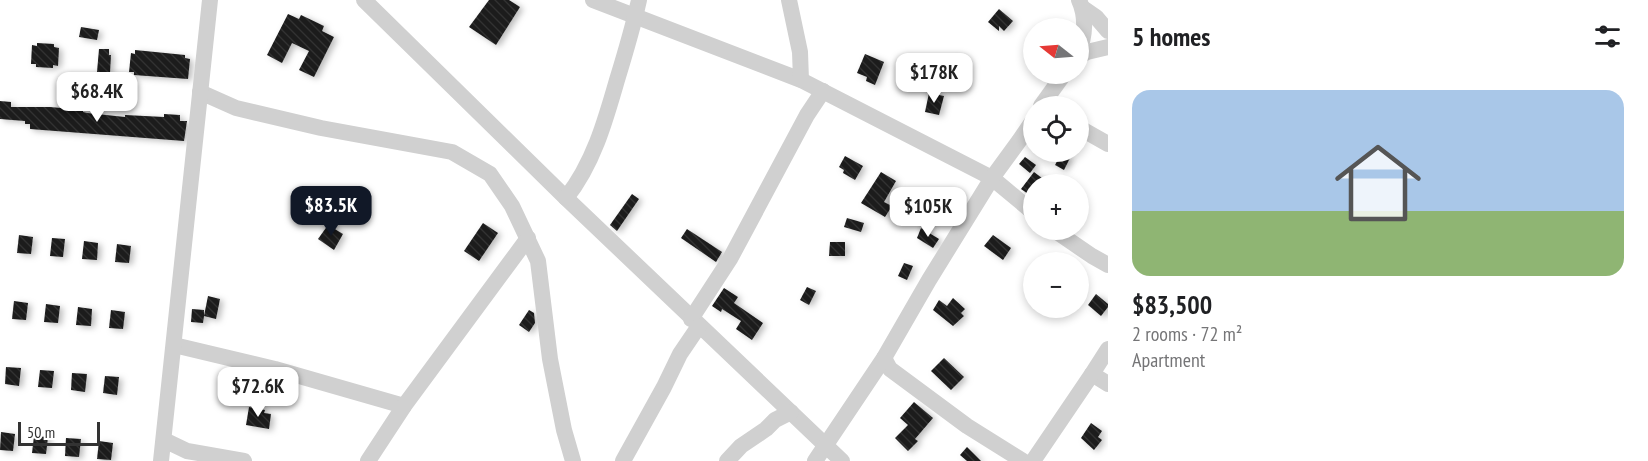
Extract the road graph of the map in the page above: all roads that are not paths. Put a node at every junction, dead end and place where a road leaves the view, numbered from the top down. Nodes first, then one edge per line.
1 (210, 0) edge
2 (364, 0) edge
3 (593, 0) edge
4 (789, 0) edge
5 (1081, 4) edge
6 (637, 8) edge
7 (1108, 31) edge
8 (1108, 47) edge
9 (1089, 52) edge
10 (801, 80) junction
11 (823, 91) junction
12 (200, 92) junction
13 (1089, 133) edge
14 (1023, 135) edge
15 (1108, 144) edge
16 (992, 178) junction
17 (566, 198) junction
18 (1023, 204) edge
19 (528, 238) junction
20 (1069, 240) edge
21 (1108, 265) edge
22 (695, 322) junction
23 (174, 345) junction
24 (1108, 349) edge
25 (884, 366) junction
26 (1092, 374) junction
27 (1108, 384) edge
28 (404, 406) junction
29 (791, 412) junction
30 (164, 440) junction
31 (825, 445) junction
32 (188, 452) junction
33 (161, 461) edge
34 (169, 461) edge
35 (244, 461) edge
36 (368, 461) edge
37 (573, 461) edge
38 (623, 461) edge
39 (727, 461) edge
40 (815, 461) edge
41 (842, 461) edge
42 (1023, 461) edge
43 (1033, 461) edge

1 - 12 street
2 - 17 street
3 - 6 street
4 - 10 street
5 - 7 street
6 - 10 street
6 - 17 street
8 - 9 street
10 - 11 street
11 - 16 street
11 - 22 street
12 - 19 street
12 - 23 street
13 - 15 street
14 - 16 street
16 - 18 street
16 - 25 street
17 - 22 street
19 - 28 street
19 - 37 street
20 - 21 street
22 - 29 street
22 - 38 street
23 - 28 street
23 - 30 street
24 - 26 street
25 - 31 street
25 - 42 street
26 - 27 street
26 - 43 street
28 - 36 street
29 - 31 street
29 - 39 street
30 - 32 street
30 - 33 street
31 - 40 street
31 - 41 street
32 - 34 street
32 - 35 street

